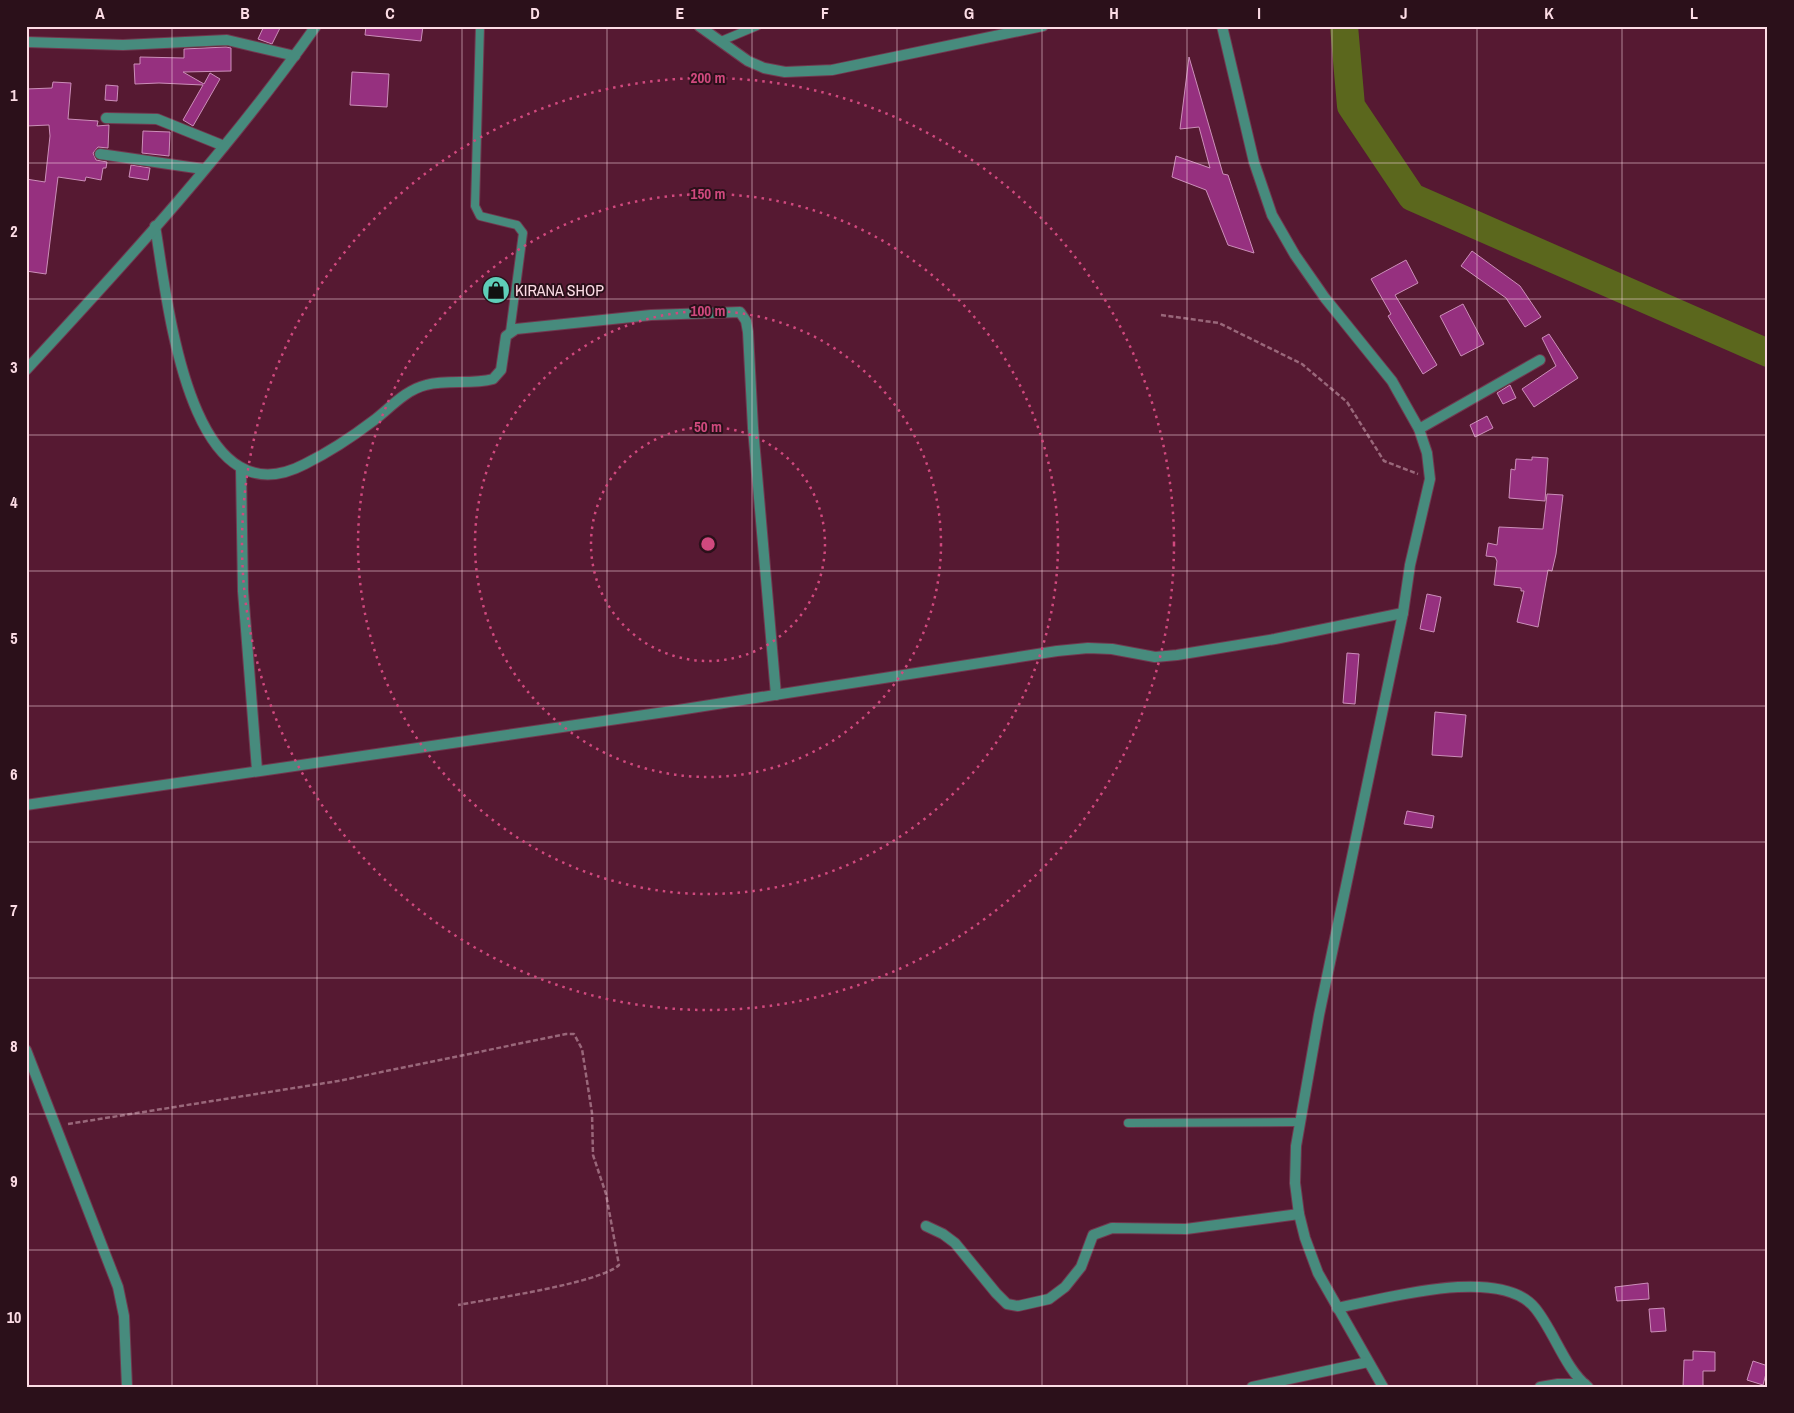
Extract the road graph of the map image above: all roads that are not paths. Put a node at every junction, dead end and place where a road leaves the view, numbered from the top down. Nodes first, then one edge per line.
1 (316, 26) edge
2 (480, 26) edge
3 (699, 26) edge
4 (757, 26) edge
5 (1043, 26) edge
6 (1222, 26) edge
7 (721, 41) junction
8 (26, 42) edge
9 (295, 56) junction
10 (106, 118) dead end
11 (224, 146) junction
12 (100, 154) dead end
13 (203, 169) junction
14 (155, 226) junction
15 (510, 332) junction
16 (1540, 360) dead end
17 (26, 370) edge
18 (1419, 428) junction
19 (241, 468) junction
20 (1403, 613) junction
21 (776, 695) junction
22 (257, 770) junction
23 (26, 805) edge
24 (26, 1050) edge
25 (1300, 1122) junction
26 (1128, 1123) dead end
27 (1299, 1214) junction
28 (926, 1226) dead end
29 (1337, 1308) junction
30 (1368, 1362) junction
31 (1586, 1385) edge
32 (126, 1387) edge
33 (1252, 1387) edge
34 (1383, 1387) edge
35 (1540, 1387) edge

1 - 9 street
2 - 15 lane
3 - 7 street
4 - 7 lane
5 - 7 street
6 - 18 street
8 - 9 street
9 - 11 street
10 - 11 street
11 - 13 street
12 - 13 street
13 - 14 street
14 - 17 street
14 - 19 street
15 - 19 street
15 - 21 street
16 - 18 street
18 - 20 street
19 - 22 street
20 - 21 street
20 - 25 street
21 - 22 street
22 - 23 street
24 - 32 street
25 - 26 lane
25 - 27 street
27 - 28 street
27 - 29 street
29 - 30 street
29 - 31 street
30 - 33 street
30 - 34 street
31 - 35 street

